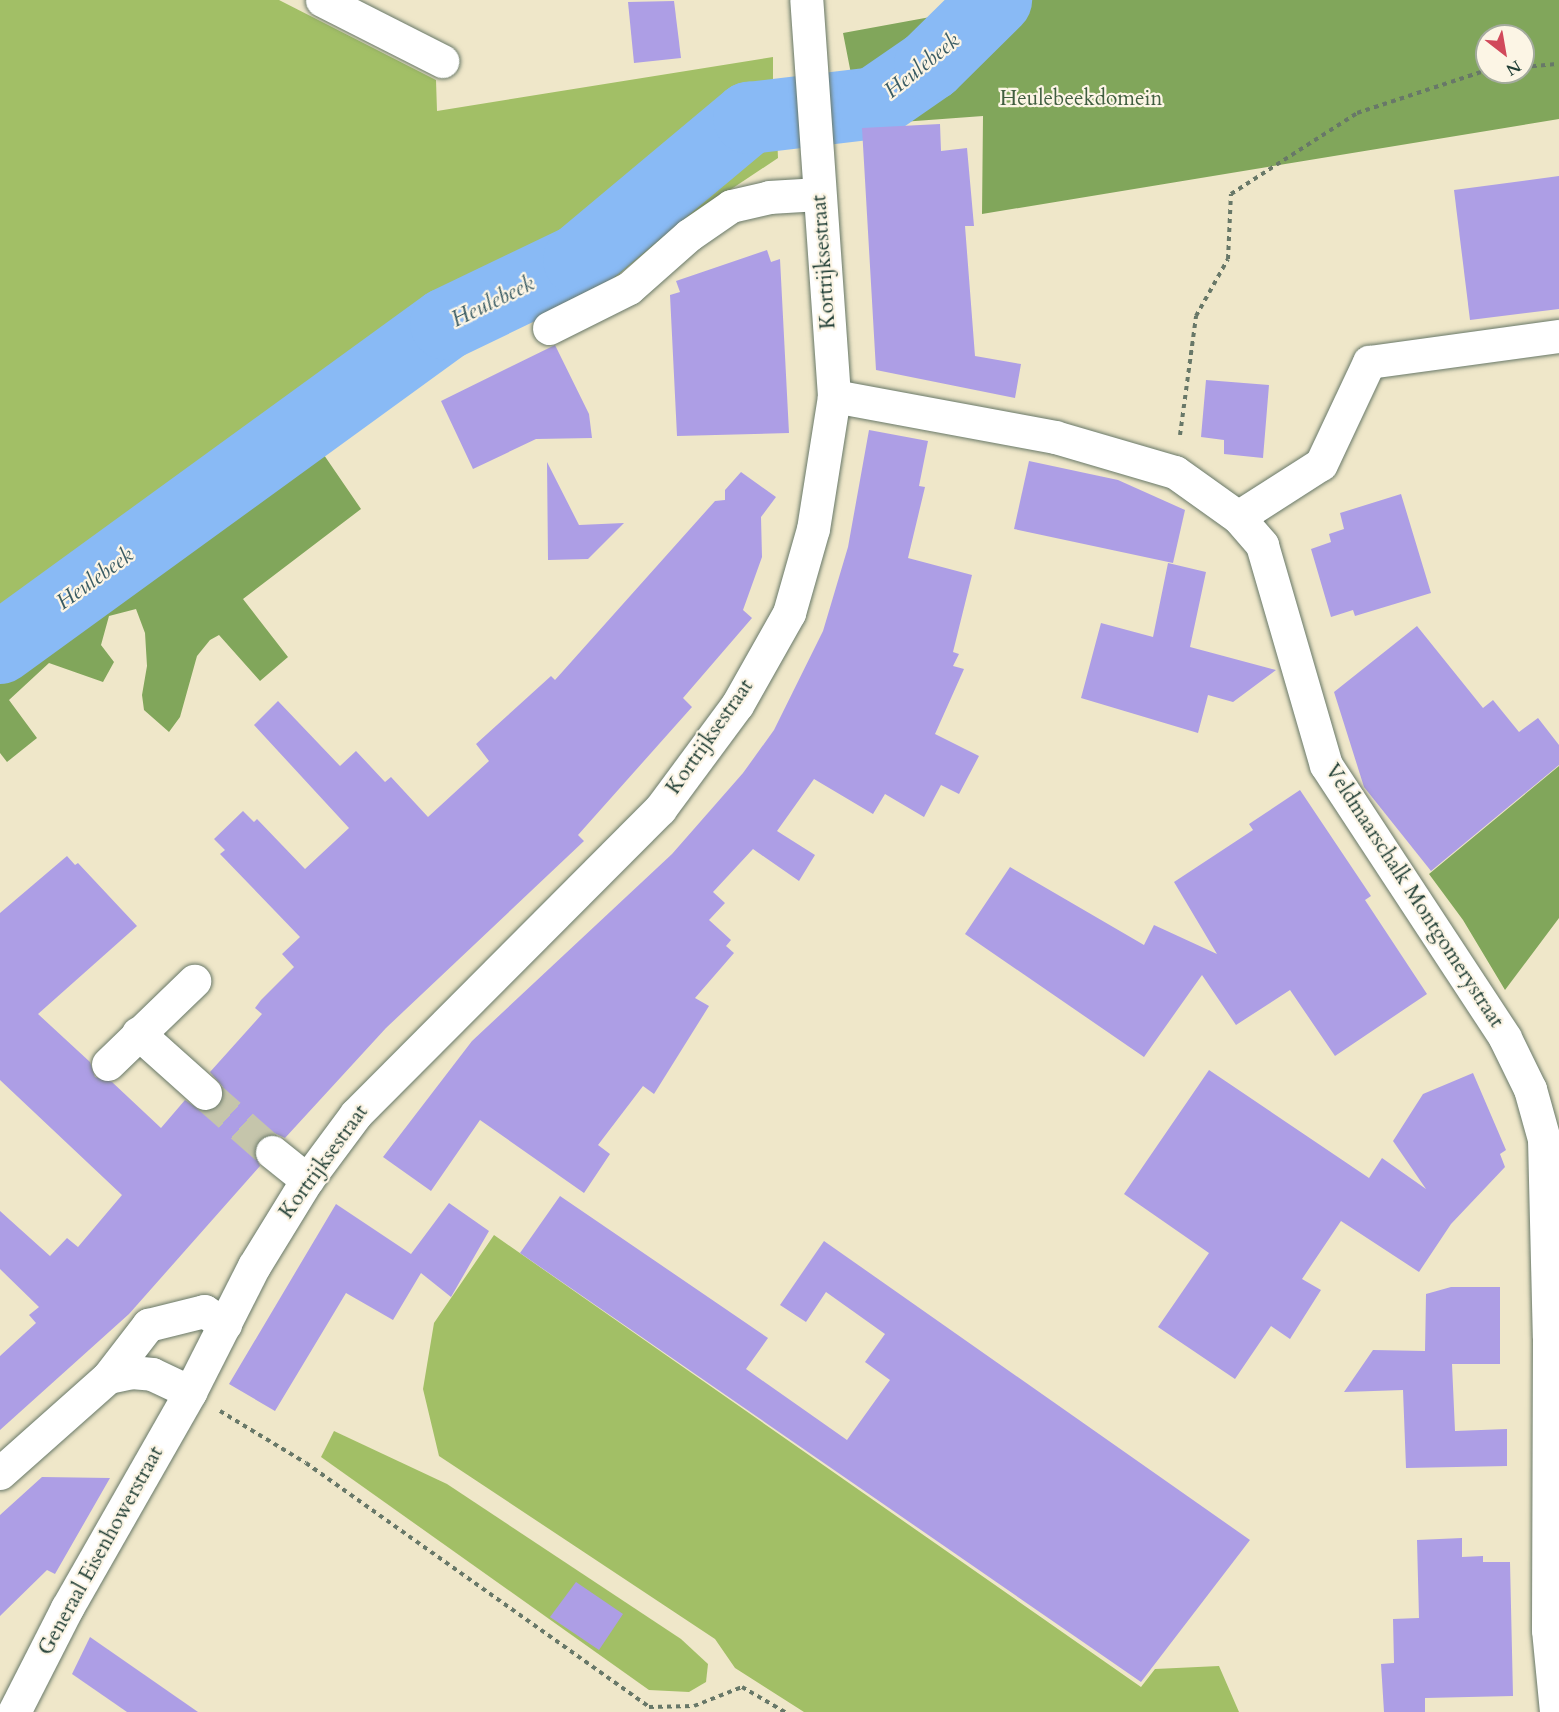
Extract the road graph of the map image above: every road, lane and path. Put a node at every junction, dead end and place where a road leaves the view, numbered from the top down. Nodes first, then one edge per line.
1 (322, 0) edge
2 (806, 0) edge
3 (442, 62) dead end
4 (1559, 64) edge
5 (1535, 66) edge
6 (1475, 74) edge
7 (819, 194) junction
8 (549, 328) dead end
9 (1559, 336) edge
10 (834, 396) junction
11 (1175, 471) junction
12 (1238, 517) junction
13 (194, 981) dead end
14 (138, 1033) junction
15 (108, 1064) dead end
16 (205, 1093) tunnel mouth
17 (272, 1152) tunnel mouth
18 (307, 1180) junction
19 (225, 1324) junction
20 (1554, 1337) edge
21 (108, 1377) junction
22 (190, 1392) junction
23 (0, 1473) edge
24 (1556, 1677) edge
25 (14, 1712) edge
26 (785, 1712) edge
27 (1556, 1712) edge

1 - 3 street
2 - 7 street, Kortrijksestraat
4 - 5 path
6 - 11 path
7 - 8 street
7 - 10 street, Kortrijksestraat
9 - 12 street
10 - 11 street, Veldmaarschalk Montgomerystraat
10 - 18 street, Kortrijksestraat
11 - 12 street, Veldmaarschalk Montgomerystraat
12 - 20 street, Veldmaarschalk Montgomerystraat
13 - 14 street
14 - 15 street
14 - 16 street
17 - 18 street
18 - 19 street, Kortrijksestraat
19 - 21 street
19 - 22 street, Kortrijksestraat
20 - 24 street, Veldmaarschalk Montgomerystraat
21 - 22 street
21 - 23 street
22 - 25 street, Generaal Eisenhowerstraat
22 - 26 path
24 - 27 street, Veldmaarschalk Montgomerystraat

